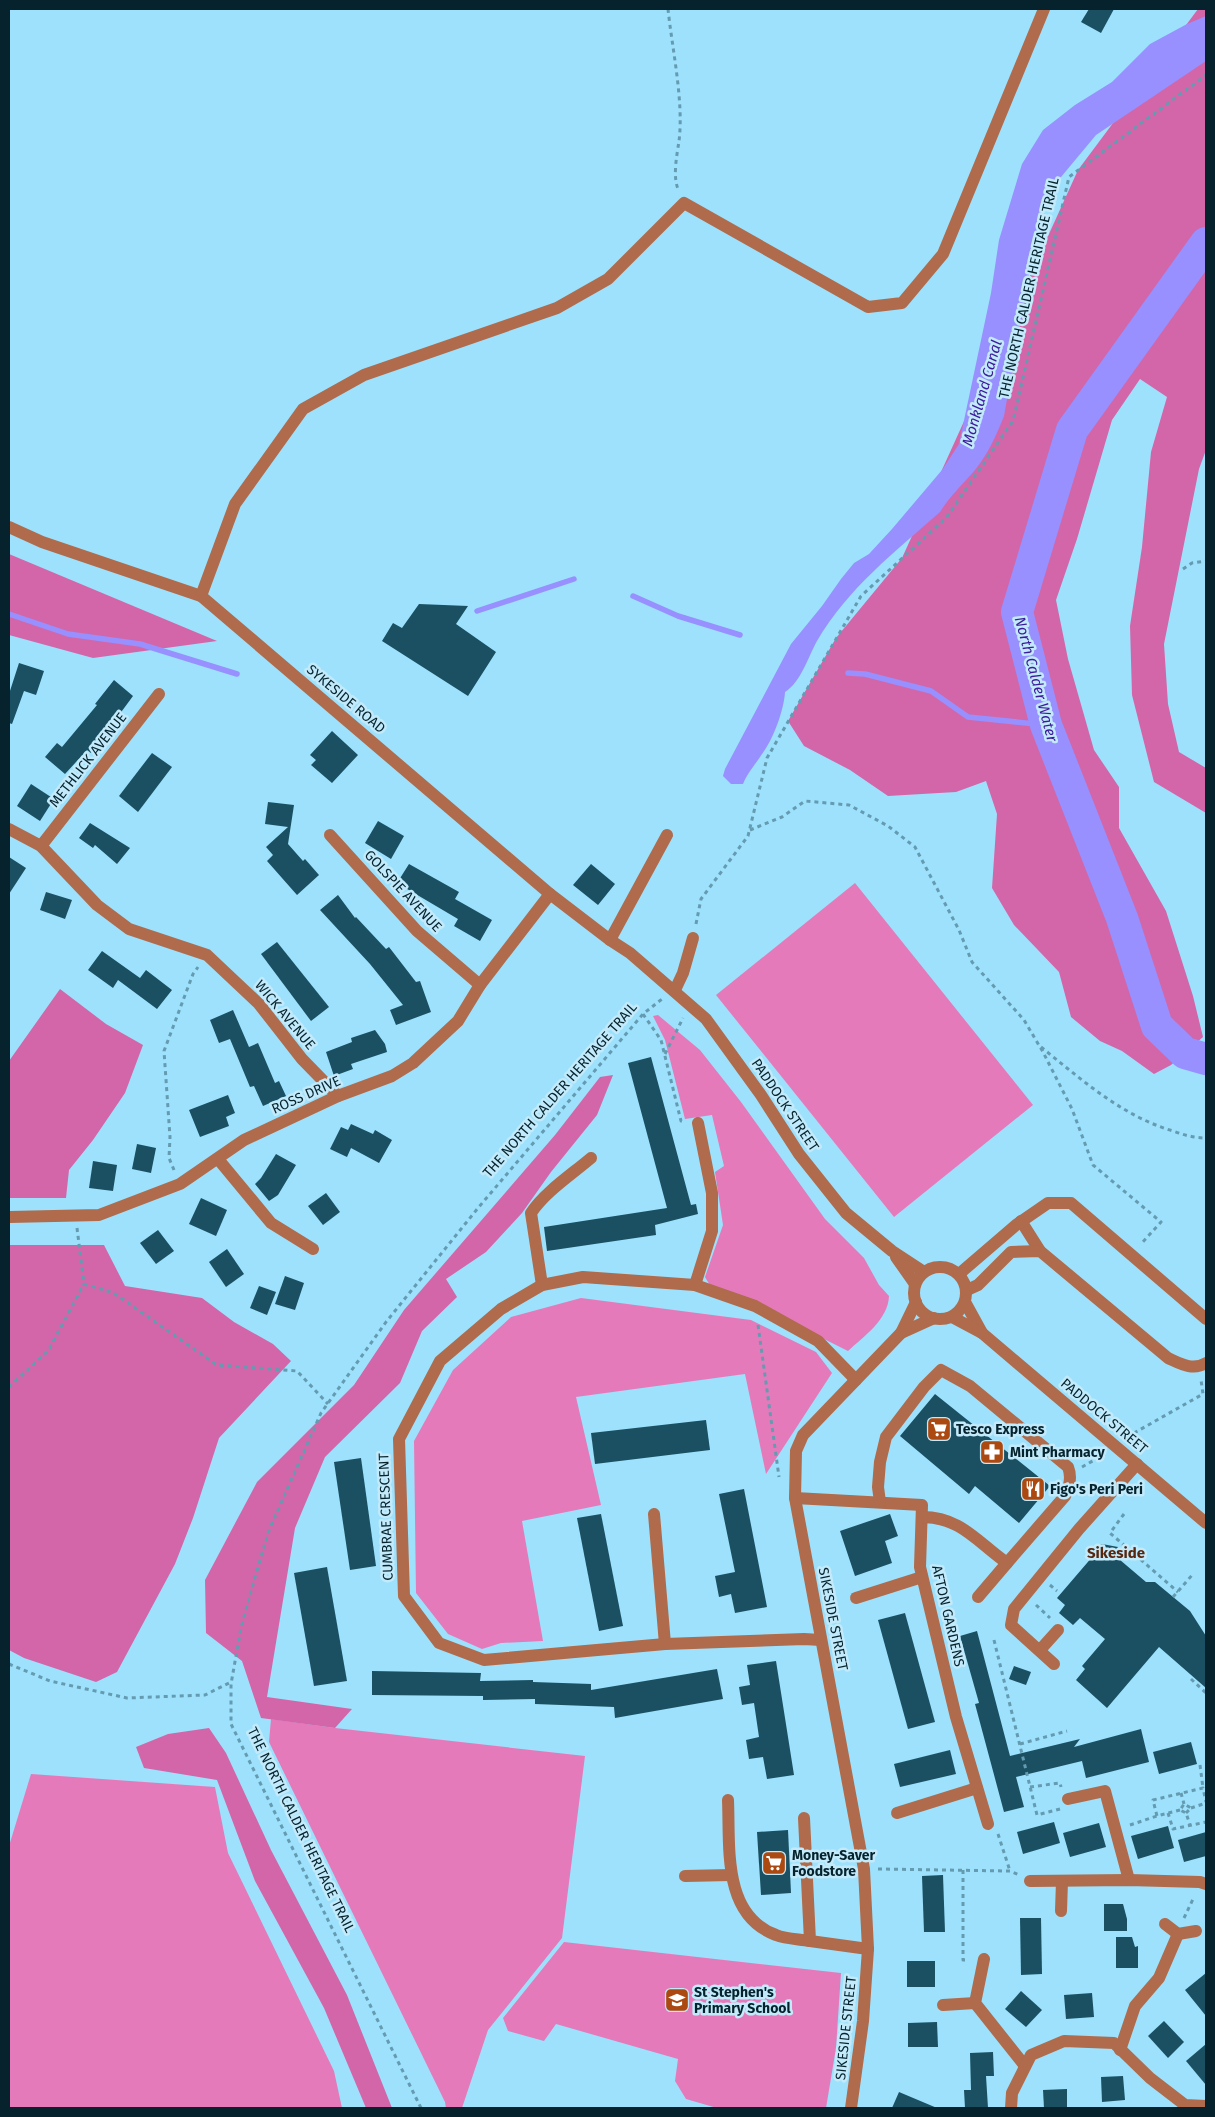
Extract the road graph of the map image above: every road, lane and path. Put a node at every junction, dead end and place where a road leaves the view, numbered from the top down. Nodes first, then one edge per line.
1 (668, 9) edge
2 (1044, 9) edge
3 (1206, 75) edge
4 (684, 203) junction
5 (9, 527) edge
6 (1206, 561) edge
7 (1183, 569) dead end
8 (201, 596) junction
9 (159, 694) dead end
10 (9, 829) edge
11 (750, 830) junction
12 (330, 835) dead end
13 (667, 835) dead end
14 (41, 846) junction
15 (550, 894) junction
16 (693, 938) joint
17 (610, 940) junction
18 (207, 955) junction
19 (656, 974) joint
20 (480, 985) junction
21 (675, 990) junction
22 (690, 1004) junction
23 (643, 1014) junction
24 (1039, 1045) junction
25 (665, 1054) junction
26 (338, 1096) junction
27 (698, 1123) joint
28 (1206, 1138) edge
29 (591, 1158) dead end
30 (218, 1159) junction
31 (180, 1184) junction
32 (75, 1216) junction
33 (9, 1217) edge
34 (1021, 1221) junction
35 (313, 1249) dead end
36 (892, 1251) junction
37 (1040, 1251) junction
38 (1132, 1255) junction
39 (924, 1272) junction
40 (959, 1274) junction
41 (84, 1284) junction
42 (915, 1284) junction
43 (542, 1285) junction
44 (695, 1286) junction
45 (966, 1296) junction
46 (916, 1302) junction
47 (952, 1317) junction
48 (934, 1318) junction
49 (1206, 1319) edge
50 (901, 1333) junction
51 (982, 1333) junction
52 (1203, 1365) edge
53 (856, 1380) junction
54 (9, 1387) edge
55 (328, 1404) junction
56 (1113, 1444) junction
57 (1137, 1464) junction
58 (1070, 1473) junction
59 (795, 1498) junction
60 (880, 1502) junction
61 (654, 1514) dead end
62 (1124, 1514) dead end
63 (922, 1517) junction
64 (1206, 1523) edge
65 (1007, 1563) junction
66 (1194, 1574) dead end
67 (922, 1577) junction
68 (1178, 1592) junction
69 (1025, 1595) junction
70 (978, 1597) dead end
71 (1173, 1597) dead end
72 (856, 1598) dead end
73 (1058, 1630) joint
74 (821, 1640) junction
75 (994, 1640) dead end
76 (665, 1644) junction
77 (1040, 1650) junction
78 (9, 1664) edge
79 (1054, 1664) dead end
80 (1191, 1679) dead end
81 (231, 1682) junction
82 (1206, 1693) edge
83 (1067, 1731) dead end
84 (1020, 1744) junction
85 (1200, 1766) dead end
86 (1030, 1787) junction
87 (977, 1788) junction
88 (1203, 1788) junction
89 (1181, 1793) junction
90 (728, 1800) dead end
91 (1066, 1802) junction
92 (1206, 1803) edge
93 (1184, 1804) junction
94 (1191, 1808) junction
95 (1180, 1810) junction
96 (897, 1813) dead end
97 (1168, 1813) junction
98 (1186, 1813) junction
99 (1157, 1816) junction
100 (804, 1818) dead end
101 (1206, 1822) edge
102 (988, 1824) joint
103 (1190, 1826) junction
104 (1117, 1836) junction
105 (864, 1868) junction
106 (963, 1870) junction
107 (1010, 1871) junction
108 (731, 1875) junction
109 (685, 1876) dead end
110 (1129, 1880) junction
111 (1030, 1881) joint
112 (1062, 1881) junction
113 (1203, 1883) edge
114 (1061, 1911) dead end
115 (1165, 1924) dead end
116 (1196, 1931) dead end
117 (1178, 1934) junction
118 (810, 1941) junction
119 (868, 1950) junction
120 (984, 1959) joint
121 (974, 2004) junction
122 (943, 2005) dead end
123 (1120, 2050) junction
124 (1025, 2066) junction
125 (1206, 2106) edge
126 (1185, 2107) edge
127 (421, 2108) edge
128 (851, 2108) edge
129 (1010, 2108) edge

1 - 4 path
2 - 4 street
3 - 11 path, THE NORTH CALDER HERITAGE TRAIL
4 - 8 street
5 - 8 street, SYKESIDE ROAD
6 - 7 path
8 - 15 street, SYKESIDE ROAD
9 - 14 street, METHLICK AVENUE
10 - 14 street, WICK AVENUE
11 - 16 path, THE NORTH CALDER HERITAGE TRAIL
11 - 24 path
12 - 20 street, GOLSPIE AVENUE
13 - 17 street
14 - 18 street, WICK AVENUE
15 - 17 street, SYKESIDE ROAD
15 - 20 street, ROSS DRIVE
16 - 21 street
17 - 19 street, SYKESIDE ROAD
18 - 26 street, WICK AVENUE
18 - 31 path
19 - 21 street, PADDOCK STREET
20 - 26 street, ROSS DRIVE
21 - 22 street, PADDOCK STREET
21 - 23 path, THE NORTH CALDER HERITAGE TRAIL
22 - 25 path
22 - 36 street, PADDOCK STREET
23 - 25 path
23 - 55 path, THE NORTH CALDER HERITAGE TRAIL
24 - 28 path
24 - 38 path
25 - 27 path
26 - 30 street, ROSS DRIVE
27 - 44 street
29 - 43 street
30 - 31 street, ROSS DRIVE
30 - 35 street
31 - 32 street, ROSS DRIVE
32 - 33 street, ROSS DRIVE
32 - 41 path
34 - 37 street
34 - 38 street
34 - 40 street
36 - 39 street, PADDOCK STREET
36 - 42 street, PADDOCK STREET
37 - 45 street
37 - 52 street
38 - 49 street
39 - 40 street
39 - 42 street
40 - 45 street
41 - 54 path
41 - 55 path
42 - 46 street
43 - 44 street, CUMBRAE CRESCENT
43 - 76 street, CUMBRAE CRESCENT
44 - 53 street, CUMBRAE CRESCENT
45 - 47 street
45 - 51 street, PADDOCK STREET
46 - 48 street
46 - 50 street, SIKESIDE STREET
47 - 48 street
47 - 51 street, PADDOCK STREET
48 - 50 street, SIKESIDE STREET
50 - 53 street, SIKESIDE STREET
51 - 56 street, PADDOCK STREET
52 - 56 path
53 - 59 street, SIKESIDE STREET
55 - 81 path, THE NORTH CALDER HERITAGE TRAIL
56 - 57 street, PADDOCK STREET
56 - 58 path
57 - 64 street, PADDOCK STREET
57 - 69 street
58 - 60 street
58 - 65 street
59 - 60 street
59 - 74 street, SIKESIDE STREET
60 - 63 street
61 - 76 street
62 - 68 path
63 - 65 street
63 - 67 street, AFTON GARDENS
65 - 70 street
66 - 68 path
67 - 72 street
67 - 87 street, AFTON GARDENS
68 - 71 path
69 - 73 path
69 - 77 street
73 - 77 street
74 - 76 street, CUMBRAE CRESCENT
74 - 105 street, SIKESIDE STREET
75 - 84 path
77 - 79 street
78 - 81 path
80 - 82 path
81 - 127 path, THE NORTH CALDER HERITAGE TRAIL
83 - 84 path
84 - 86 path
85 - 88 path
86 - 91 path
86 - 91 path
87 - 96 street
87 - 102 street, AFTON GARDENS
88 - 89 path
88 - 92 path
89 - 93 path
89 - 99 path
90 - 108 street
91 - 104 street
92 - 94 path
93 - 94 path
93 - 95 path
94 - 98 path
95 - 97 path
95 - 98 path
97 - 99 path
97 - 103 path
98 - 103 path
99 - 104 path
100 - 118 street
101 - 103 path
102 - 107 path
104 - 110 street
105 - 106 path
105 - 119 street, SIKESIDE STREET
106 - 107 path
106 - 120 path
107 - 111 path
108 - 109 street
108 - 118 street
110 - 112 street
110 - 113 street
111 - 112 street
112 - 114 street
113 - 117 path
115 - 117 street
116 - 117 street
117 - 123 street
118 - 119 street
119 - 128 street, SIKESIDE STREET
120 - 121 street
121 - 122 street
121 - 124 street
123 - 124 street
123 - 126 street
124 - 129 street
125 - 126 street

